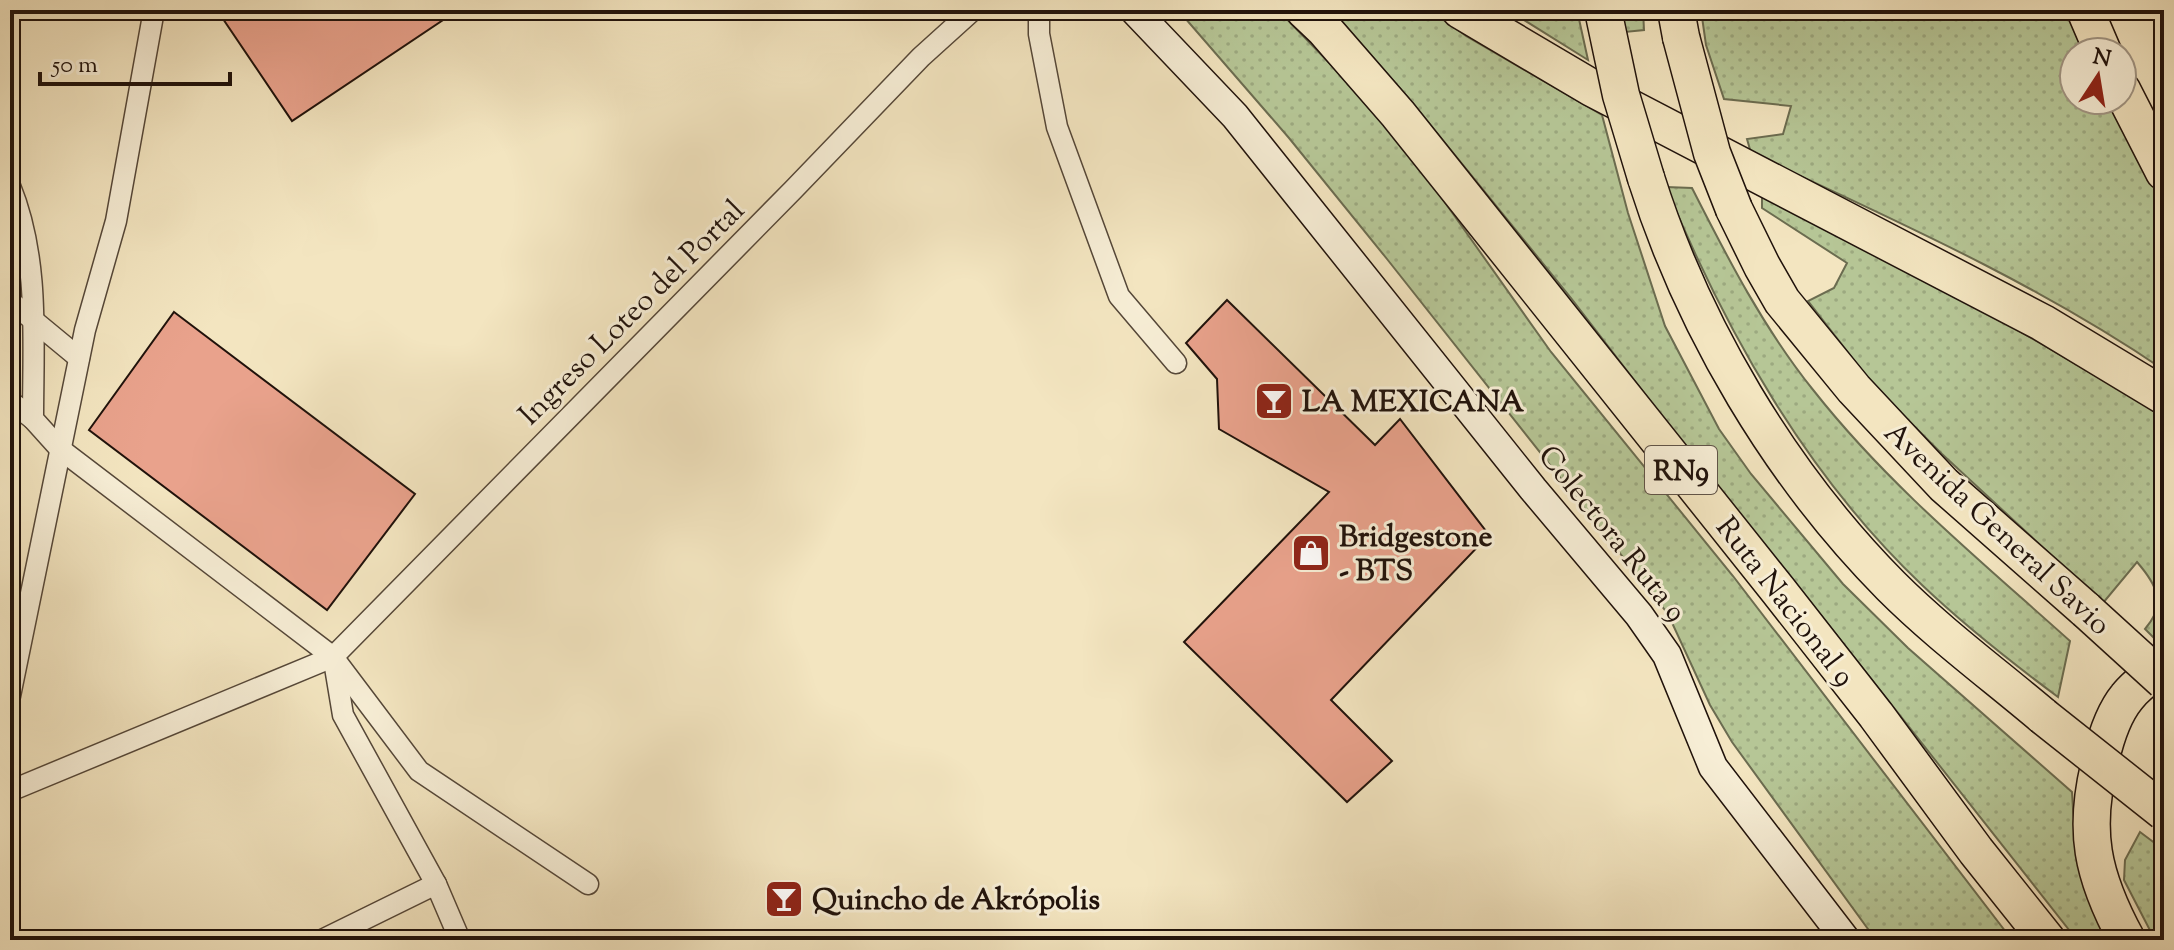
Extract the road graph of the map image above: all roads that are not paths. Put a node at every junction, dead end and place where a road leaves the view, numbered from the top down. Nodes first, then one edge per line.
1 (154, 10) edge
2 (973, 10) edge
3 (1039, 10) edge
4 (1134, 10) edge
5 (1304, 10) edge
6 (1460, 10) edge
7 (1603, 10) edge
8 (2085, 10) edge
9 (1679, 23) edge
10 (2096, 36) edge
11 (2135, 116) edge
12 (2164, 172) edge
13 (10, 186) edge
14 (10, 301) edge
15 (33, 320) junction
16 (79, 358) junction
17 (1176, 363) dead end
18 (2164, 396) edge
19 (10, 401) edge
20 (33, 419) junction
21 (60, 449) junction
22 (333, 657) junction
23 (2164, 665) edge
24 (2164, 681) edge
25 (10, 696) edge
26 (10, 791) edge
27 (2164, 812) edge
28 (1976, 851) junction
29 (436, 884) junction
30 (588, 884) dead end
31 (322, 940) edge
32 (460, 940) edge
33 (1846, 940) edge
34 (2030, 940) edge
35 (2047, 940) edge
36 (2127, 940) edge

1 - 16 street
2 - 22 street, Ingreso Loteo del Portal
3 - 17 street
4 - 33 street, Colectora Ruta 9
5 - 28 highway, Ruta Nacional 9 / RN9
6 - 18 highway
7 - 27 highway, bridge
8 - 10 highway
9 - 24 highway, Avenida General Savio, bridge
11 - 12 highway
13 - 15 street
14 - 15 street
15 - 16 street
15 - 20 street
16 - 21 street
19 - 20 street
20 - 21 street
21 - 22 street
21 - 25 street
22 - 26 street
22 - 29 street
22 - 30 street
23 - 36 highway
28 - 34 highway
28 - 35 highway, Ruta Nacional 9 / RN9
29 - 31 street
29 - 32 street

